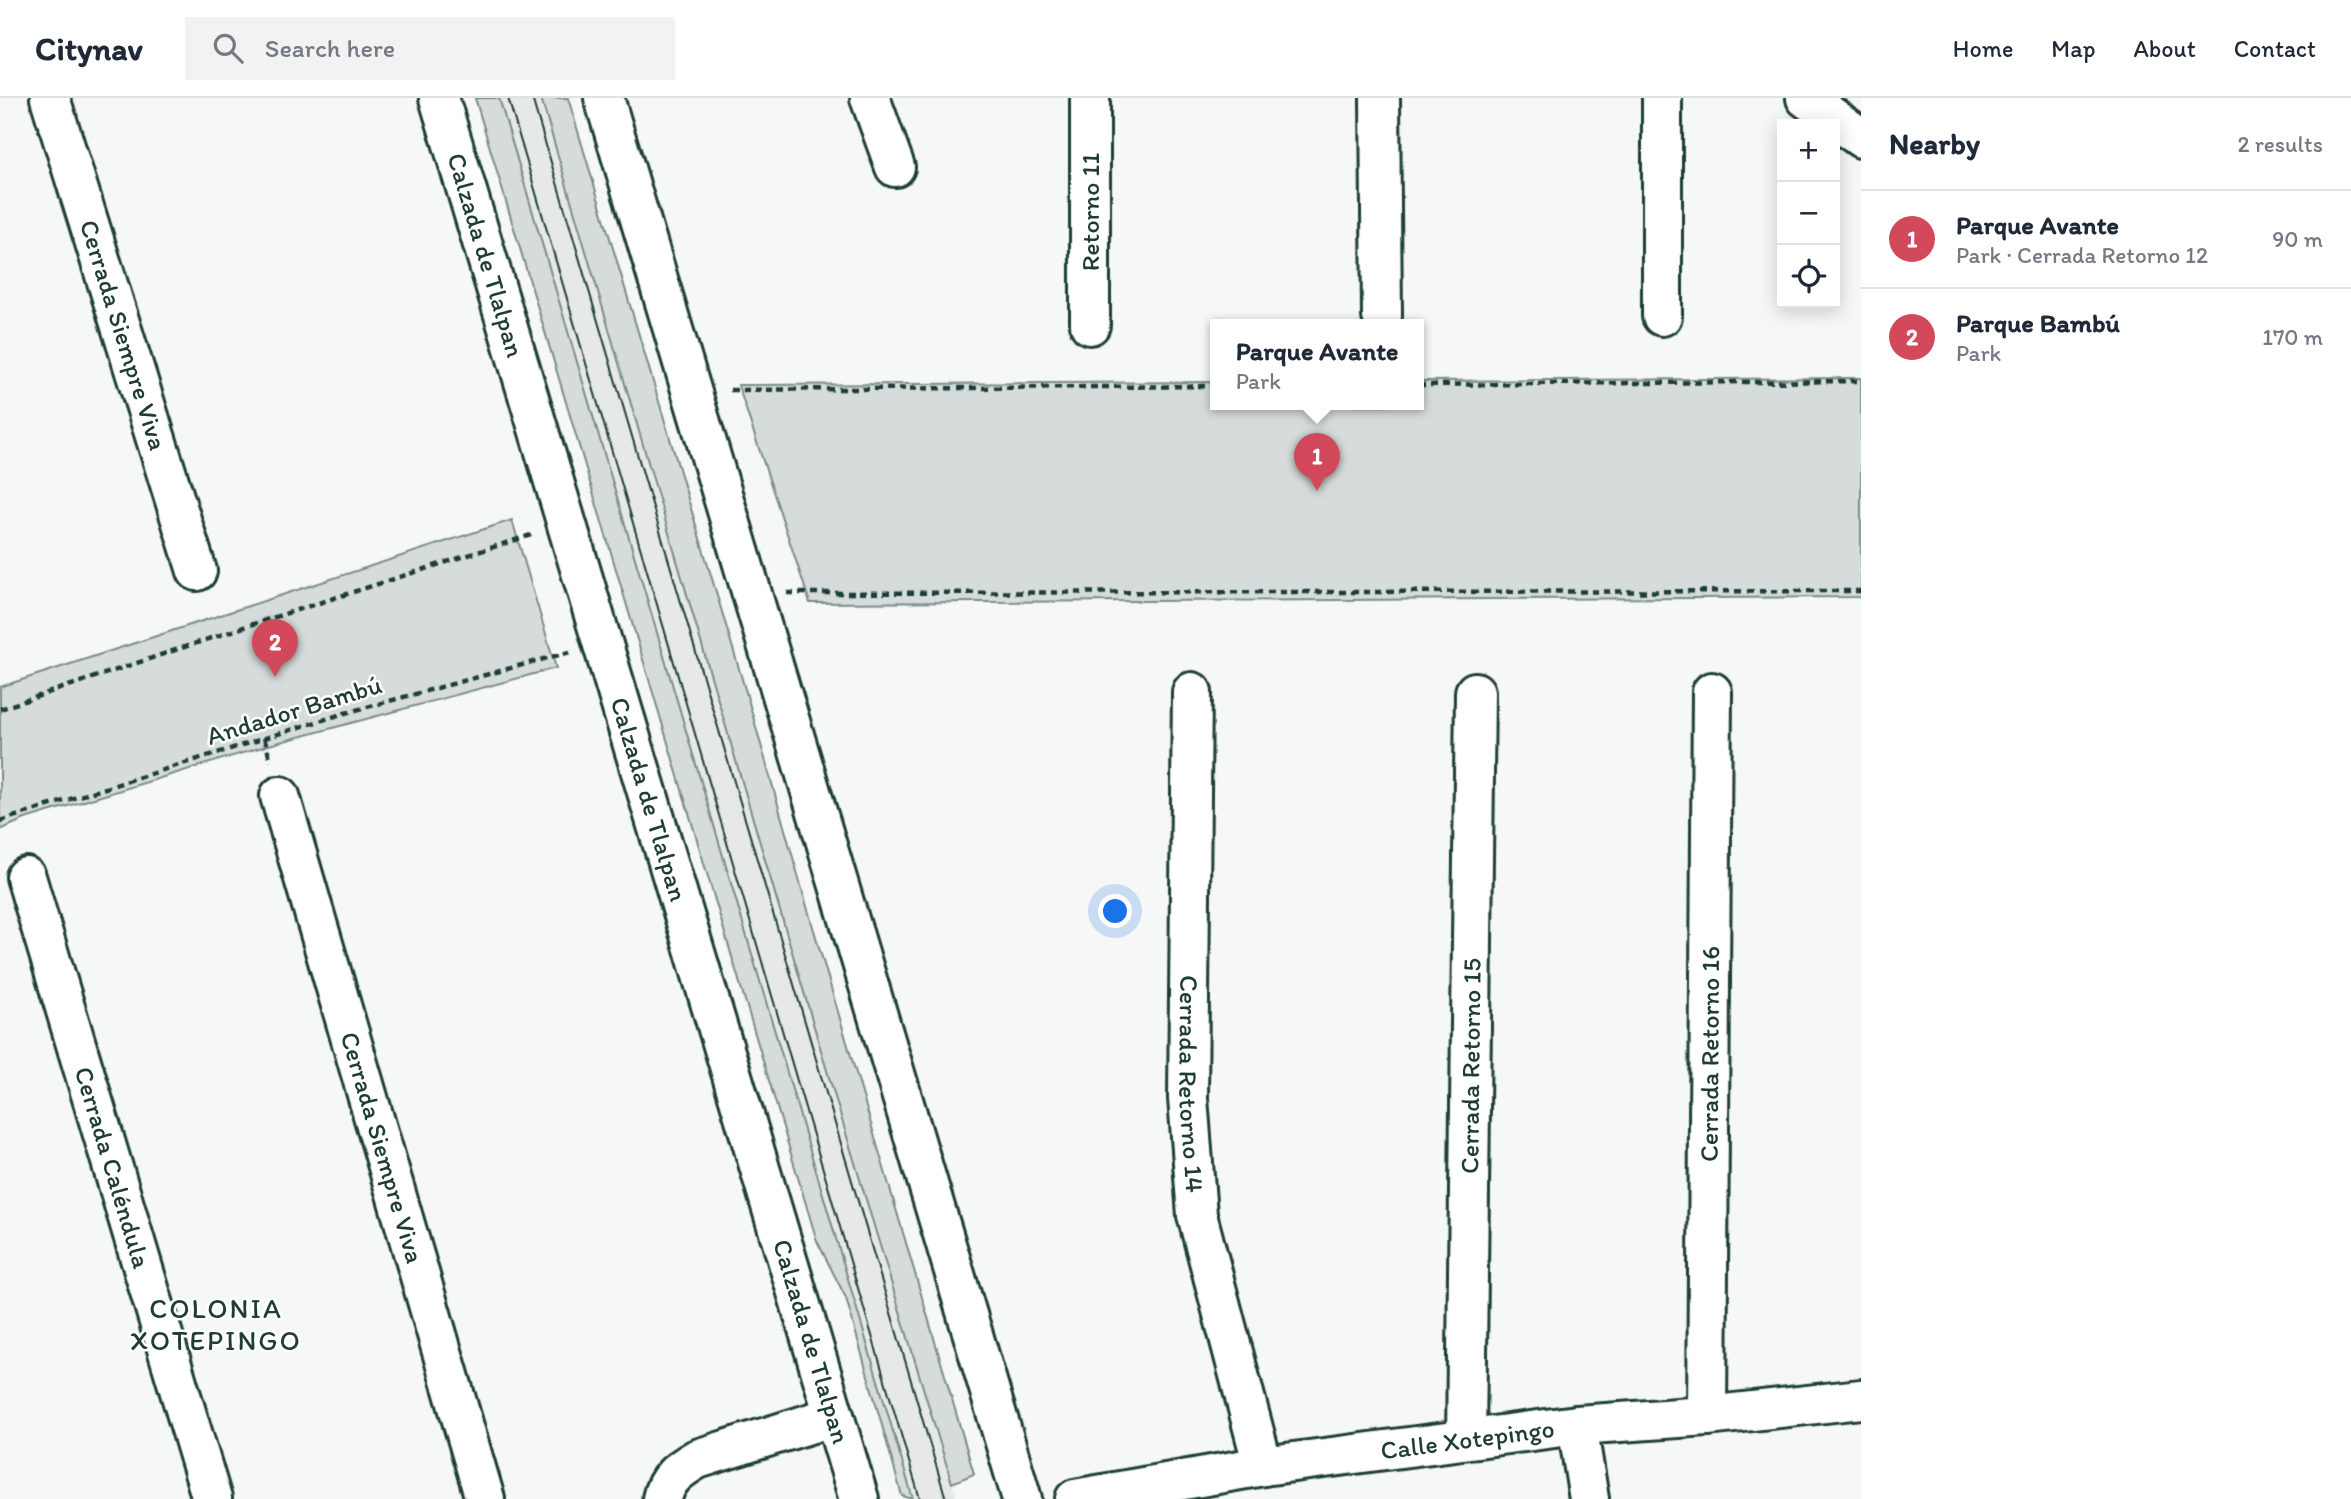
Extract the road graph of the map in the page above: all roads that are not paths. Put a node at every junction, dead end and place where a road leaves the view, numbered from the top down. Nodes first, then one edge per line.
1 (50, 98) edge
2 (439, 98) edge
3 (604, 98) edge
4 (870, 98) edge
5 (1090, 98) edge
6 (1380, 98) edge
7 (1661, 98) edge
8 (1806, 98) edge
9 (1861, 138) edge
10 (895, 167) dead end
11 (1382, 316) dead end
12 (1662, 316) dead end
13 (1090, 326) dead end
14 (197, 571) dead end
15 (1192, 692) dead end
16 (1475, 692) dead end
17 (1712, 692) dead end
18 (280, 796) dead end
19 (26, 877) dead end
20 (1861, 1399) edge
21 (834, 1416) junction
22 (1707, 1416) junction
23 (1577, 1425) junction
24 (1466, 1439) junction
25 (1263, 1466) junction
26 (212, 1499) edge
27 (485, 1499) edge
28 (662, 1499) edge
29 (859, 1499) edge
30 (1023, 1499) edge
31 (1075, 1499) edge
32 (1589, 1499) edge

1 - 14 main road, Cerrada Siempre Viva
2 - 21 main road, Calzada de Tlalpan
3 - 30 main road
4 - 10 main road
5 - 13 main road, Retorno 11
6 - 11 main road
7 - 12 main road
8 - 9 main road
15 - 25 main road, Cerrada Retorno 14
16 - 24 main road, Cerrada Retorno 15
17 - 22 main road, Cerrada Retorno 16
18 - 27 main road, Cerrada Siempre Viva
19 - 26 main road, Cerrada Caléndula
20 - 22 main road, Calle Xotepingo
21 - 28 main road
21 - 29 main road, Calzada de Tlalpan
22 - 23 main road, Calle Xotepingo
23 - 24 main road, Calle Xotepingo
23 - 32 main road
24 - 25 main road, Calle Xotepingo
25 - 31 main road, Calle Xotepingo

